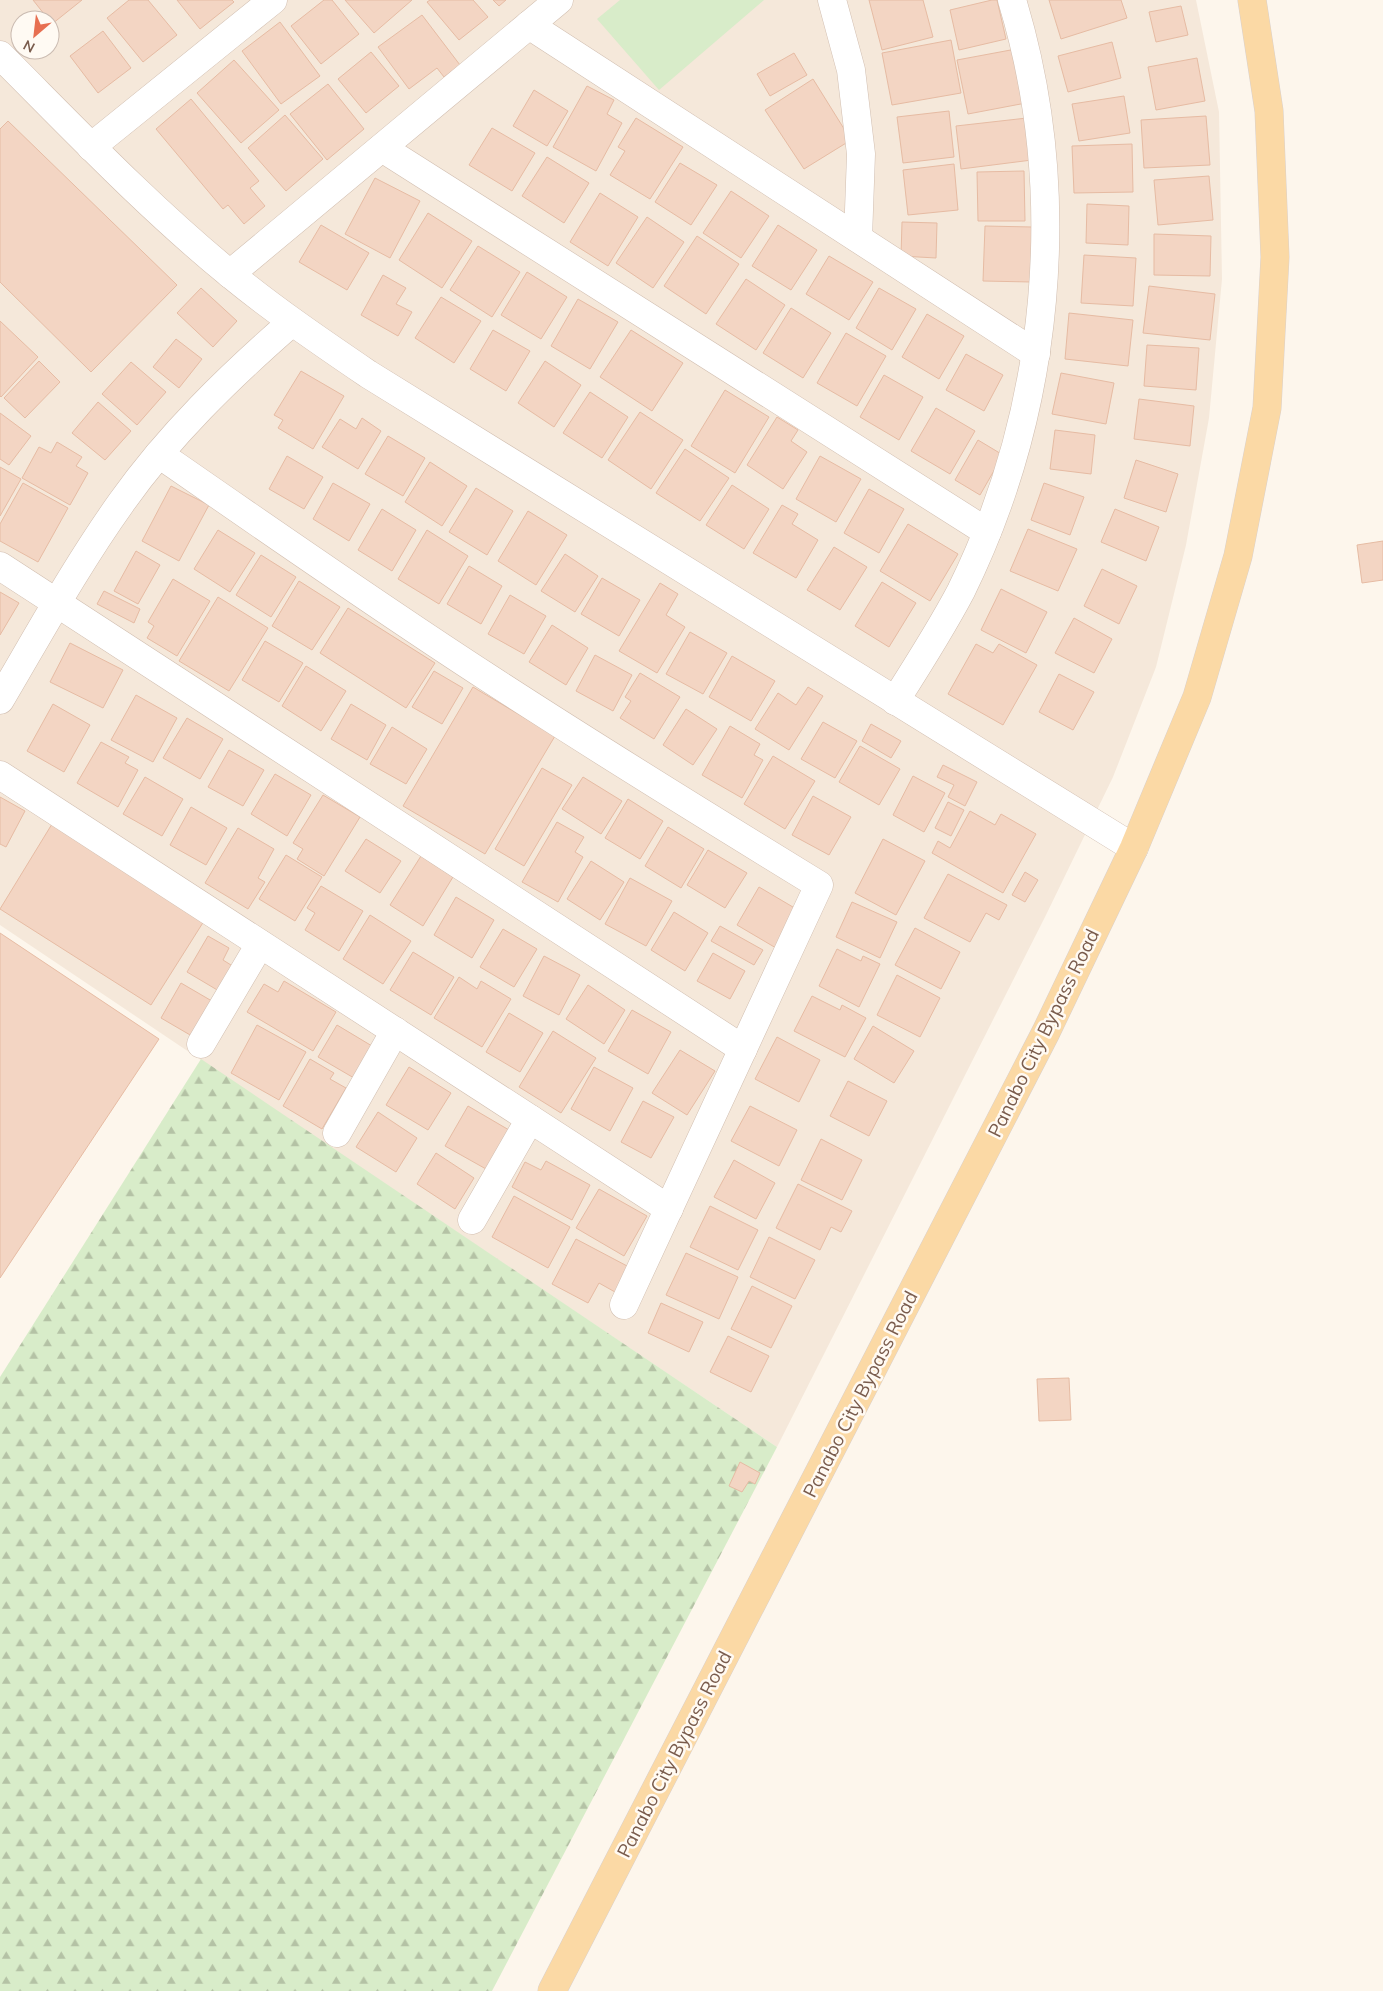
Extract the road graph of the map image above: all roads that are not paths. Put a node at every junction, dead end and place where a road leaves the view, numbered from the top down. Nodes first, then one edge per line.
1 (273, 0) edge
2 (559, 0) edge
3 (832, 0) edge
4 (1012, 0) edge
5 (1252, 0) edge
6 (530, 25) junction
7 (0, 55) edge
8 (91, 146) junction
9 (382, 148) junction
10 (858, 238) junction
11 (230, 274) junction
12 (292, 322) junction
13 (1036, 354) junction
14 (159, 454) junction
15 (987, 532) junction
16 (0, 566) edge
17 (58, 603) junction
18 (0, 700) edge
19 (895, 701) junction
20 (0, 775) edge
21 (1134, 848) junction
22 (260, 944) junction
23 (395, 1031) junction
24 (201, 1044) dead end
25 (743, 1049) junction
26 (530, 1119) junction
27 (337, 1132) dead end
28 (669, 1209) junction
29 (472, 1220) dead end
30 (624, 1305) dead end
31 (552, 1991) edge

1 - 8 street
2 - 6 street
3 - 10 street
4 - 13 street
5 - 21 main road, Panabo City Bypass Road
6 - 9 street
6 - 10 street
7 - 8 street
8 - 11 street
9 - 11 street
9 - 15 street
10 - 13 street
11 - 12 street
12 - 14 street
12 - 19 street
13 - 15 street
14 - 17 street
14 - 25 street
15 - 19 street
16 - 17 street
17 - 18 street
17 - 25 street
19 - 21 street
20 - 22 street
21 - 31 main road, Panabo City Bypass Road
22 - 23 street
22 - 24 street
23 - 26 street
23 - 27 street
25 - 28 street
26 - 28 street
26 - 29 street
28 - 30 street

